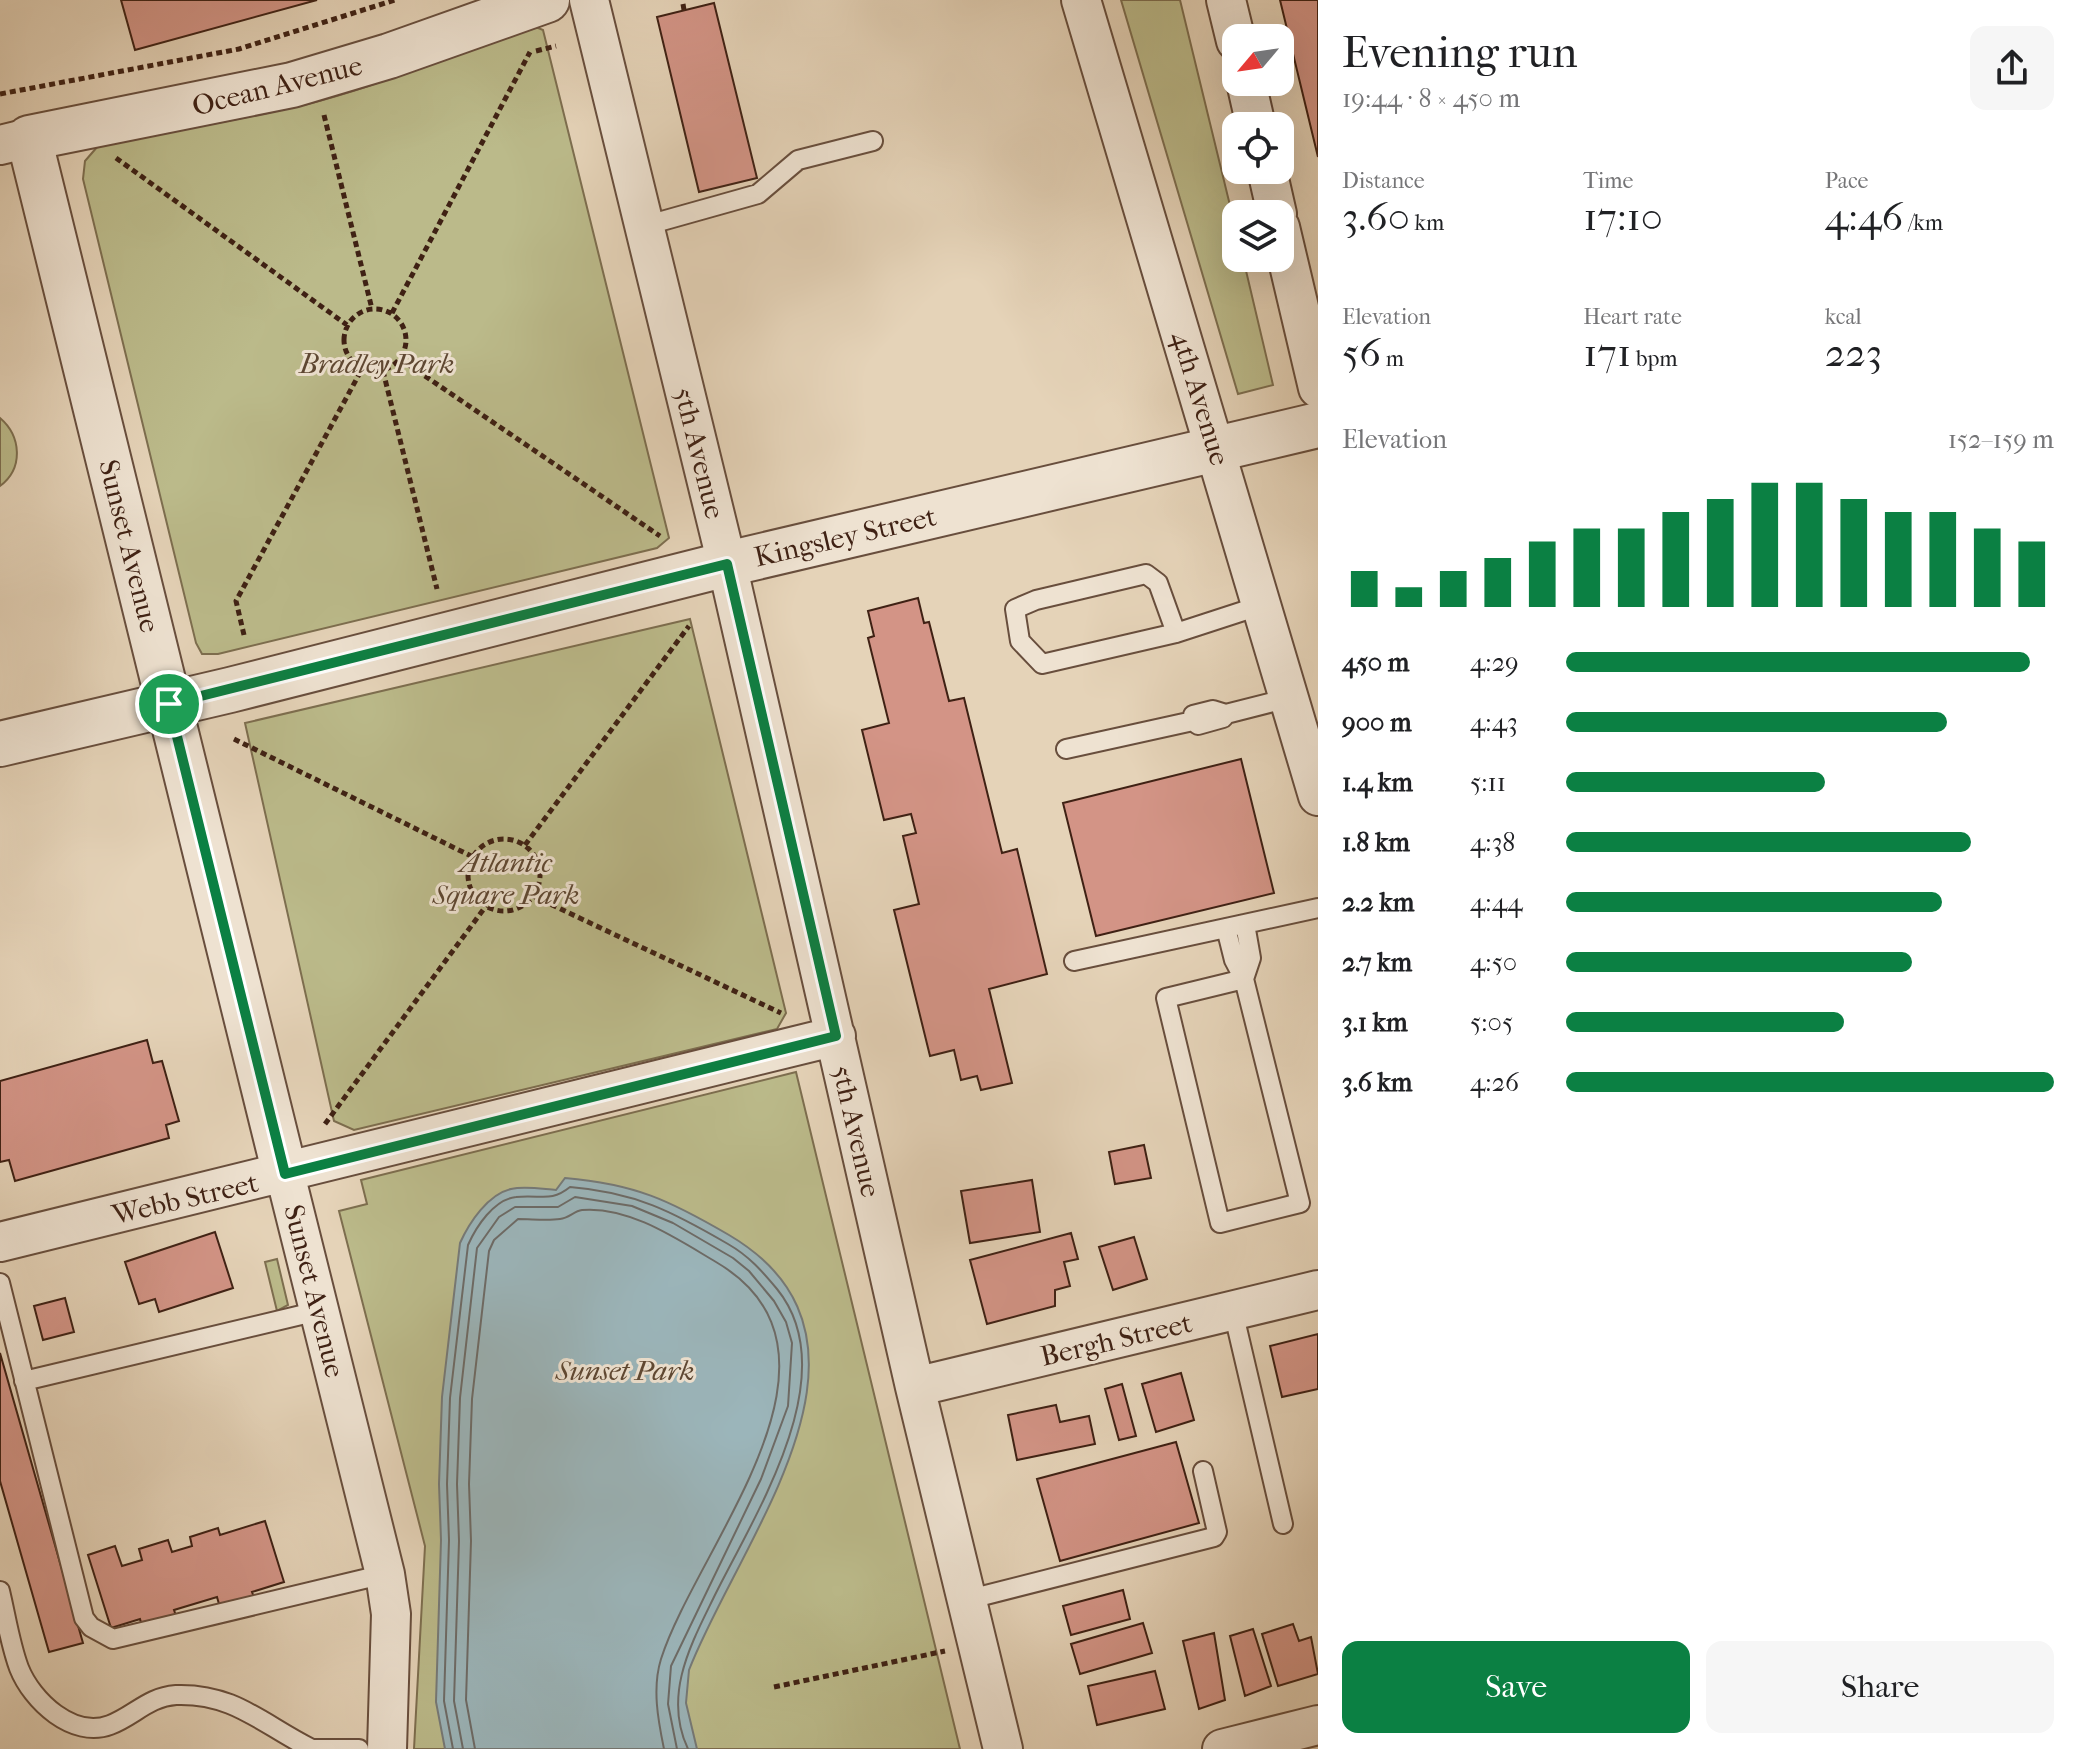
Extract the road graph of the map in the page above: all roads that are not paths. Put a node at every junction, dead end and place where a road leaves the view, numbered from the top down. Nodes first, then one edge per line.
1 (547, 0) edge
2 (589, 0) edge
3 (1081, 0) edge
4 (1226, 0) edge
5 (1232, 24) edge
6 (873, 141) dead end
7 (14, 142) edge
8 (644, 226) junction
9 (1291, 272) edge
10 (1318, 388) edge
11 (1318, 425) edge
12 (1216, 448) junction
13 (727, 564) junction
14 (1262, 605) junction
15 (1176, 633) junction
16 (1289, 698) junction
17 (169, 704) junction
18 (0, 744) edge
19 (1066, 749) dead end
20 (1318, 796) edge
21 (1318, 908) edge
22 (1245, 924) junction
23 (1226, 928) junction
24 (1074, 961) dead end
25 (1244, 979) junction
26 (836, 1036) junction
27 (285, 1174) junction
28 (0, 1242) edge
29 (0, 1283) edge
30 (1318, 1290) edge
31 (318, 1311) junction
32 (1233, 1311) junction
33 (24, 1381) junction
34 (915, 1387) junction
35 (1203, 1471) dead end
36 (1283, 1524) dead end
37 (385, 1574) junction
38 (0, 1591) edge
39 (966, 1600) junction
40 (1318, 1725) edge
41 (310, 1748) edge
42 (359, 1749) edge
43 (387, 1749) edge
44 (1003, 1749) edge
45 (1222, 1749) edge

1 - 7 street, Ocean Avenue
2 - 8 street, 5th Avenue
3 - 12 street, 4th Avenue
4 - 5 street
6 - 8 lane
7 - 17 street, Sunset Avenue
8 - 13 street, 5th Avenue
9 - 10 street
11 - 12 street, Kingsley Street
12 - 13 street, Kingsley Street
12 - 14 street, 4th Avenue
13 - 17 street, Kingsley Street
13 - 26 street, 5th Avenue
14 - 15 lane
14 - 16 street, 4th Avenue
15 - 15 lane
16 - 19 lane
16 - 20 street, 4th Avenue
17 - 18 street, Kingsley Street
17 - 27 street, Sunset Avenue
21 - 22 lane
22 - 23 lane
22 - 25 lane
23 - 24 lane
23 - 25 lane
25 - 25 lane
26 - 27 street, Webb Street
26 - 34 street, 5th Avenue
27 - 28 street, Webb Street
27 - 31 street, Sunset Avenue
29 - 33 lane
30 - 32 street, Bergh Street
31 - 33 lane
31 - 37 street, Sunset Avenue
32 - 34 street, Bergh Street
32 - 36 lane
33 - 37 lane
34 - 39 street, 5th Avenue
35 - 39 lane
37 - 43 street, Sunset Avenue
38 - 41 lane
39 - 44 street, 5th Avenue
40 - 45 street
41 - 42 lane

